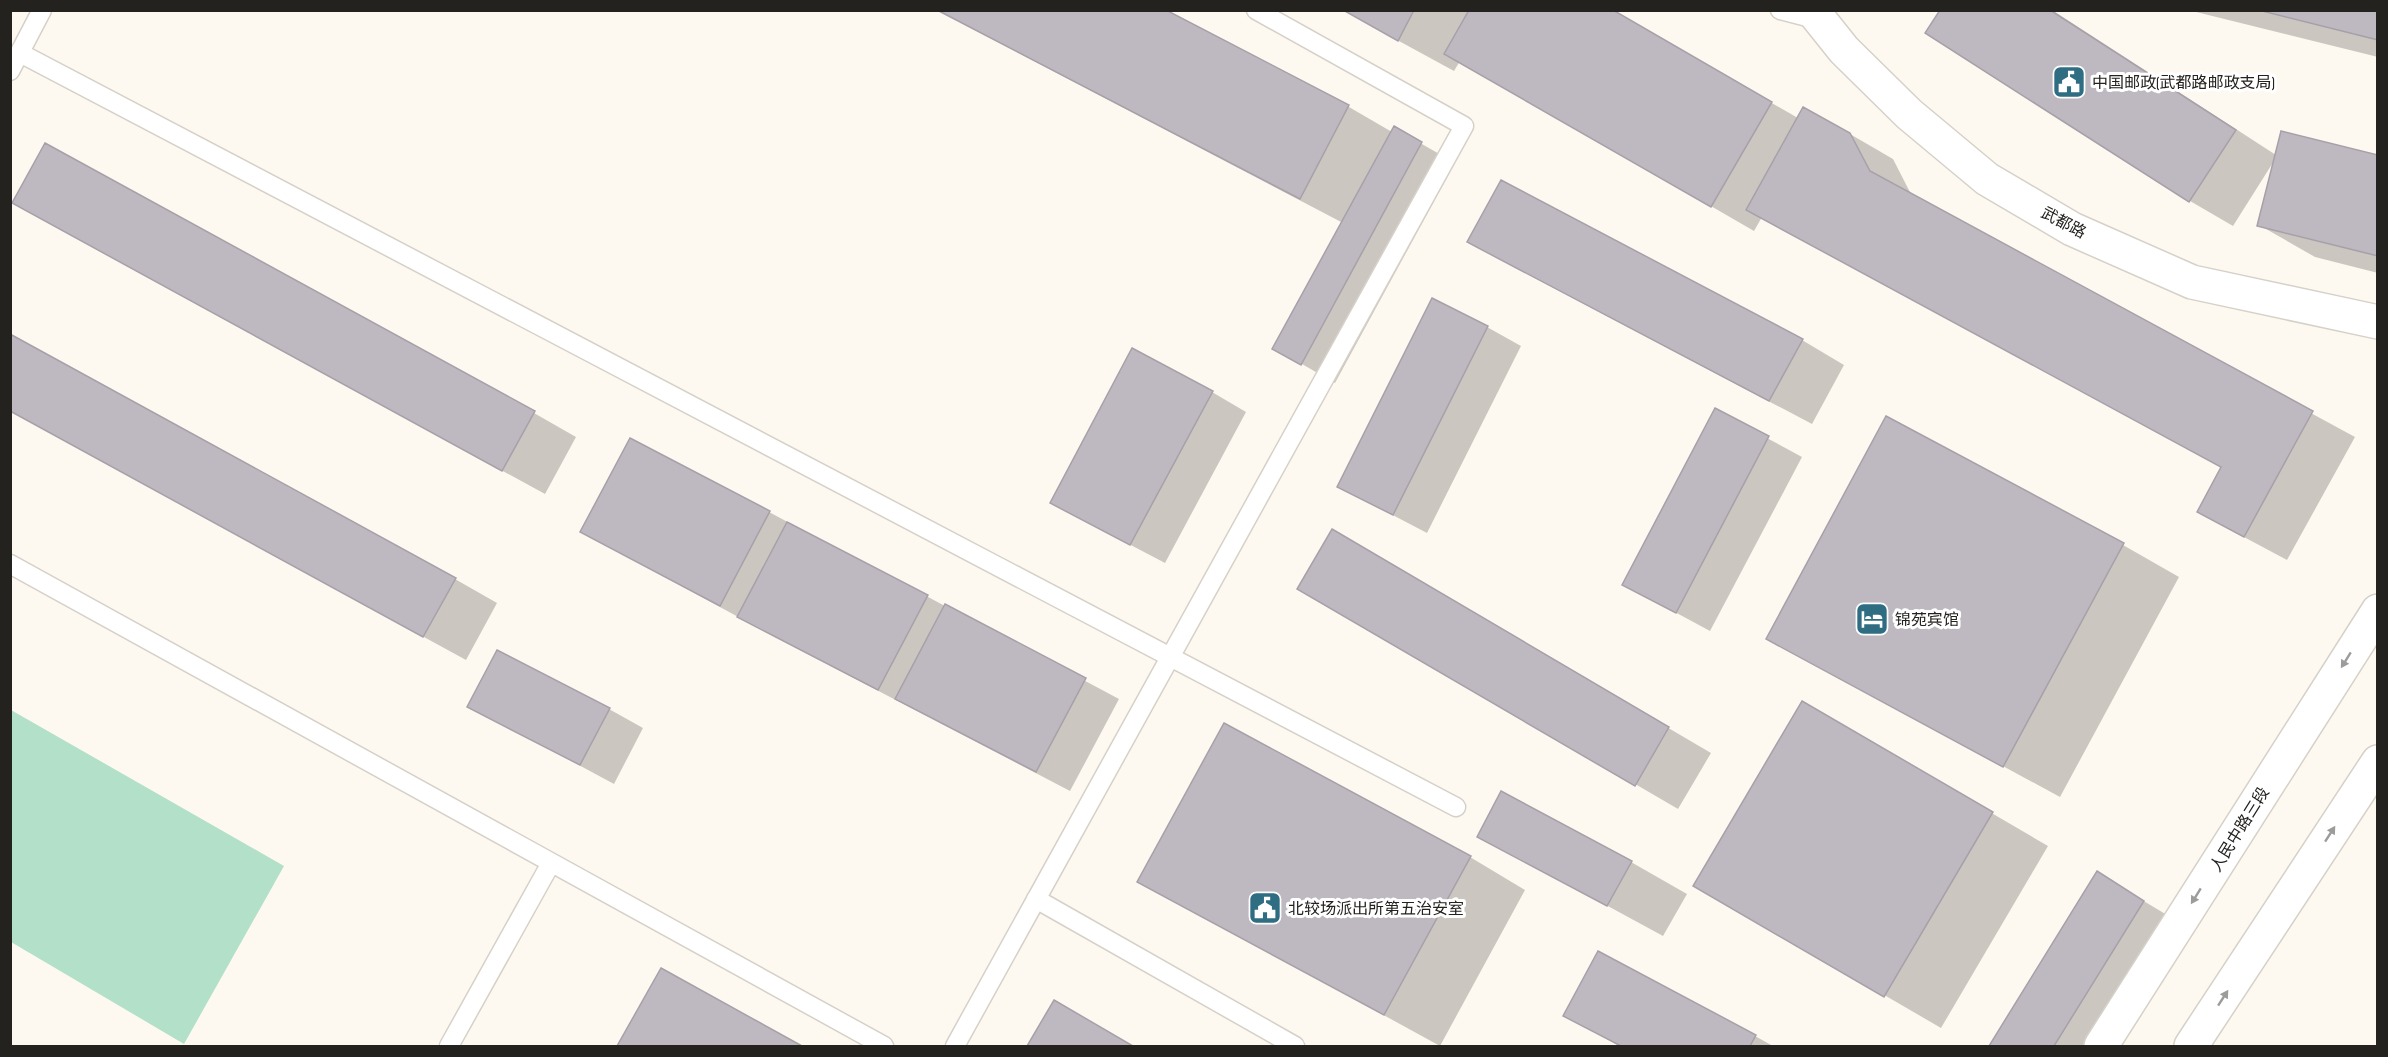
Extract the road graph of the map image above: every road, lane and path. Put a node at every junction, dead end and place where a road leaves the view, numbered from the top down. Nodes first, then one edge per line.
1 (42, 10) edge
2 (1256, 10) edge
3 (1780, 10) edge
4 (1816, 16) edge
5 (20, 53) junction
6 (10, 71) edge
7 (2378, 322) edge
8 (10, 564) edge
9 (2378, 611) edge
10 (1169, 656) junction
11 (2378, 762) edge
12 (1456, 807) dead end
13 (551, 863) junction
14 (1036, 899) junction
15 (449, 1047) edge
16 (884, 1047) edge
17 (955, 1047) edge
18 (1295, 1047) edge
19 (2100, 1047) edge
20 (2191, 1047) edge

1 - 5 lane
2 - 10 lane
3 - 4 lane
4 - 7 main road, 武都路
5 - 6 lane
5 - 10 lane
8 - 13 lane
9 -> 19 main road, 人民中路三段
10 - 12 lane
10 - 14 lane
20 -> 11 main road
13 - 15 lane
13 - 16 lane
14 - 17 lane
14 - 18 lane

